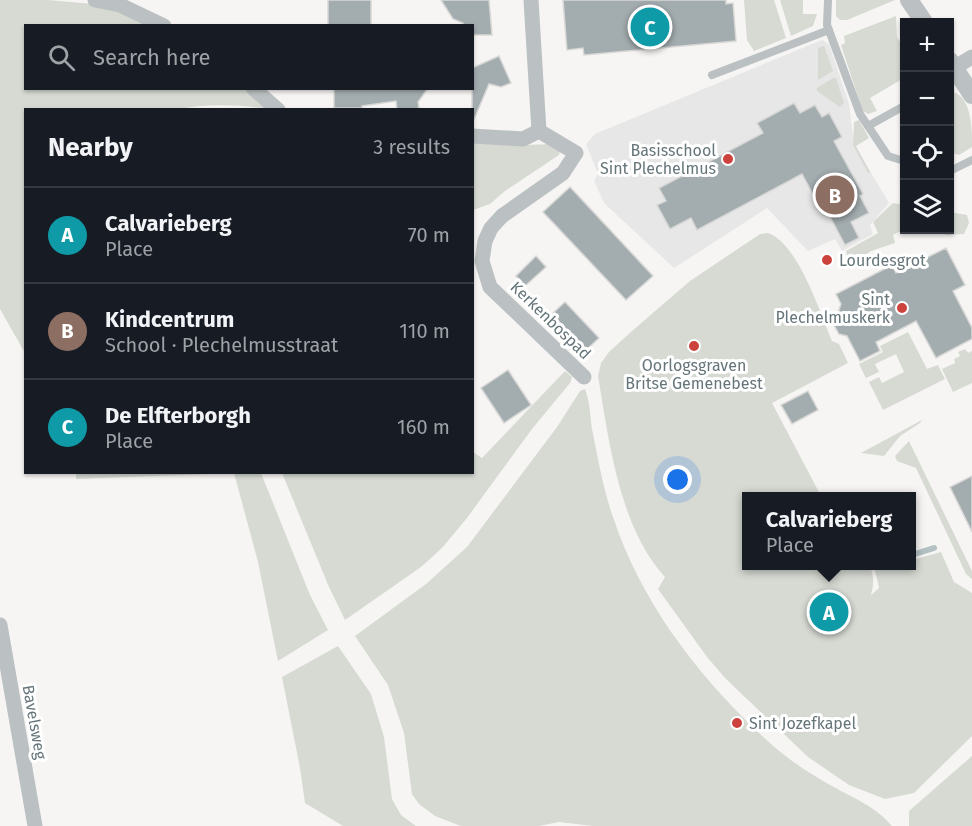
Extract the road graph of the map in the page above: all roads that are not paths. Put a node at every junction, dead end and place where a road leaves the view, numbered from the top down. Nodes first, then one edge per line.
1 (95, 0) edge
2 (531, 0) edge
3 (828, 0) edge
4 (909, 0) edge
5 (921, 18) edge
6 (160, 24) edge
7 (829, 30) junction
8 (972, 57) edge
9 (954, 70) edge
10 (954, 72) edge
11 (712, 75) dead end
12 (255, 90) edge
13 (972, 95) edge
14 (276, 108) edge
15 (900, 108) edge
16 (868, 126) junction
17 (539, 131) junction
18 (474, 136) edge
19 (900, 160) edge
20 (972, 160) edge
21 (954, 169) edge
22 (584, 377) dead end
23 (0, 625) edge
24 (35, 826) edge

1 - 6 street
2 - 17 street
3 - 7 lane
4 - 5 street
7 - 11 lane
7 - 16 lane
8 - 9 street
10 - 13 street
12 - 14 street
15 - 16 lane
16 - 19 lane
17 - 18 street
17 - 22 street, Kerkenbospad
20 - 21 lane
23 - 24 street, Bavelsweg

